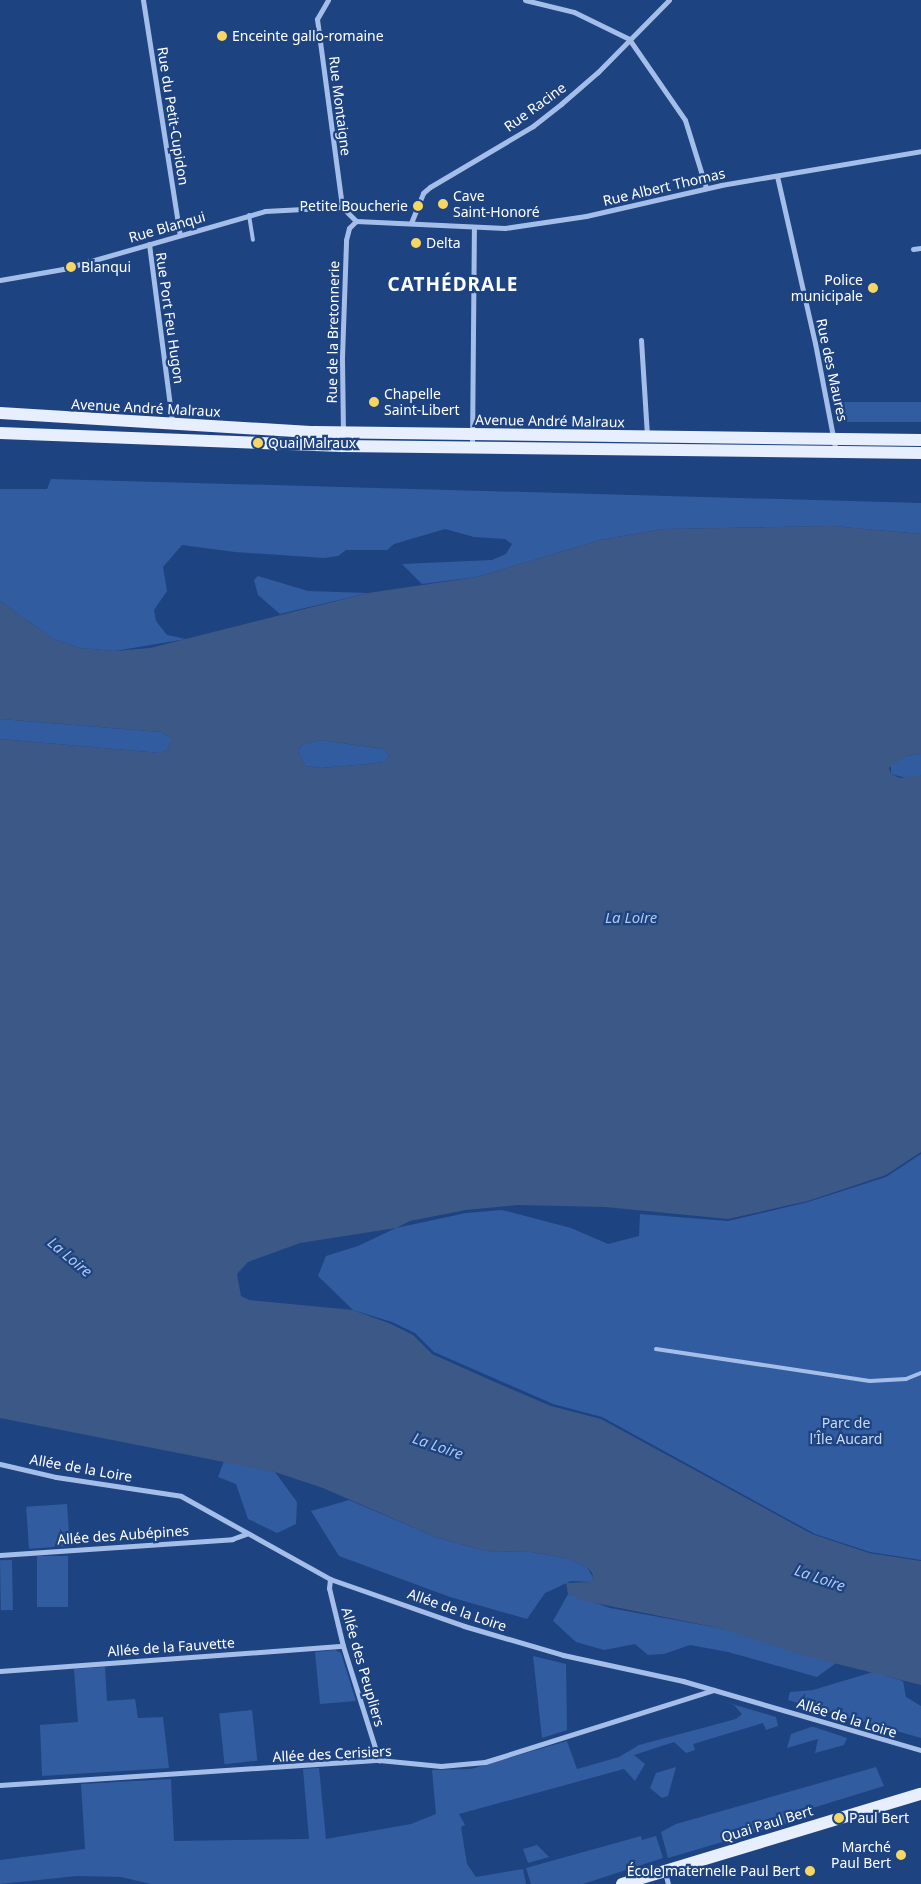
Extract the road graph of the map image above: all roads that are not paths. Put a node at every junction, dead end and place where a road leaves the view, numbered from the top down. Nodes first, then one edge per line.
1 (143, 0) edge
2 (328, 0) edge
3 (525, 0) edge
4 (669, 0) edge
5 (630, 39) junction
6 (921, 151) edge
7 (777, 176) junction
8 (706, 188) junction
9 (342, 207) junction
10 (249, 216) junction
11 (356, 221) junction
12 (411, 223) junction
13 (474, 228) junction
14 (180, 235) junction
15 (253, 240) dead end
16 (149, 244) junction
17 (921, 248) edge
18 (914, 249) dead end
19 (0, 280) edge
20 (641, 340) dead end
21 (0, 413) edge
22 (172, 424) junction
23 (343, 432) junction
24 (0, 433) edge
25 (473, 435) junction
26 (836, 438) junction
27 (921, 440) edge
28 (647, 444) junction
29 (342, 446) junction
30 (472, 449) junction
31 (836, 453) junction
32 (921, 453) edge
33 (656, 1349) dead end
34 (921, 1373) edge
35 (0, 1464) edge
36 (246, 1534) junction
37 (0, 1555) edge
38 (330, 1579) junction
39 (343, 1646) junction
40 (0, 1671) edge
41 (715, 1690) junction
42 (921, 1750) edge
43 (379, 1760) junction
44 (0, 1785) edge
45 (921, 1794) edge
46 (665, 1871) junction
47 (622, 1884) edge
48 (668, 1884) edge

1 - 14 street, Rue du Petit-Cupidon
2 - 9 street, Rue Montaigne
3 - 5 street
4 - 5 street, Rue Racine
5 - 8 street
5 - 12 street, Rue Racine
6 - 7 street, Rue Albert Thomas
7 - 8 street, Rue Albert Thomas
7 - 26 street, Rue des Maures
8 - 13 street, Rue Albert Thomas
9 - 10 street, Rue Blanqui
9 - 11 street
10 - 14 street, Rue Blanqui
10 - 15 lane
11 - 12 street, Rue Albert Thomas
11 - 23 street, Rue de la Bretonnerie
12 - 13 street, Rue Albert Thomas
13 - 25 street
14 - 16 street, Rue Blanqui
16 - 19 street, Rue Blanqui
16 - 22 street, Rue Port Feu Hugon
17 - 18 street
20 - 28 street
21 - 22 main road, Avenue André Malraux
22 - 23 main road, Avenue André Malraux
23 - 25 main road, Avenue André Malraux
23 - 29 street, Rue de la Bretonnerie
24 - 29 main road, Avenue André Malraux
25 - 28 main road, Avenue André Malraux
25 - 30 street
26 - 27 main road, Avenue André Malraux
26 - 28 main road, Avenue André Malraux
26 - 31 street, Rue des Maures
28 - 30 main road, Avenue André Malraux
28 - 31 main road, Avenue André Malraux
29 - 30 main road, Avenue André Malraux
31 - 32 main road, Avenue André Malraux
33 - 34 lane
35 - 36 street, Allée de la Loire
36 - 37 street, Allée des Aubépines
36 - 38 street, Allée de la Loire
38 - 39 street, Allée des Peupliers
38 - 41 street, Allée de la Loire
39 - 40 street, Allée de la Fauvette
39 - 43 street, Allée des Peupliers
41 - 42 street, Allée de la Loire
41 - 43 street, Allée des Cerisiers
43 - 44 street, Allée des Cerisiers
45 - 46 main road, Quai Paul Bert
46 - 47 main road, Quai Paul Bert
46 - 48 street

